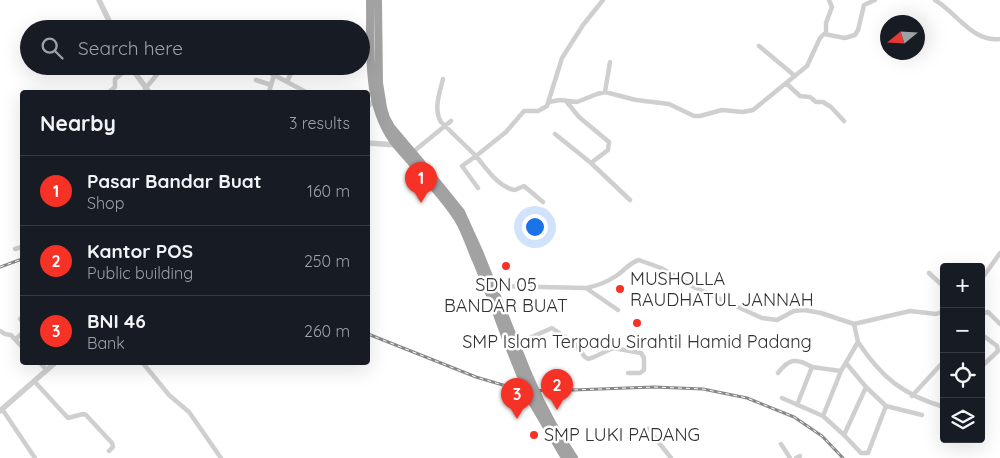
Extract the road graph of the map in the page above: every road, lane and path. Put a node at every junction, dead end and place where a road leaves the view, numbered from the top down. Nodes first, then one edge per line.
1 (99, 0) edge
2 (370, 0) edge
3 (378, 0) edge
4 (603, 0) edge
5 (829, 0) edge
6 (875, 0) edge
7 (935, 0) edge
8 (109, 20) edge
9 (826, 33) junction
10 (1000, 39) edge
11 (759, 46) dead end
12 (610, 62) dead end
13 (120, 75) edge
14 (136, 75) edge
15 (160, 75) edge
16 (274, 75) joint
17 (290, 75) edge
18 (795, 76) junction
19 (443, 79) dead end
20 (256, 80) dead end
21 (287, 82) junction
22 (786, 83) junction
23 (271, 85) junction
24 (111, 90) edge
25 (146, 90) edge
26 (148, 90) edge
27 (269, 90) edge
28 (302, 90) edge
29 (605, 92) junction
30 (374, 100) junction
31 (566, 101) junction
32 (549, 102) junction
33 (370, 104) edge
34 (451, 121) dead end
35 (844, 121) dead end
36 (445, 126) junction
37 (554, 134) dead end
38 (370, 143) edge
39 (396, 145) junction
40 (413, 152) junction
41 (476, 156) junction
42 (591, 163) junction
43 (478, 188) dead end
44 (630, 200) dead end
45 (543, 202) dead end
46 (20, 248) edge
47 (15, 249) dead end
48 (1000, 254) edge
49 (929, 273) dead end
50 (985, 275) edge
51 (940, 283) edge
52 (493, 286) junction
53 (586, 288) junction
54 (618, 310) dead end
55 (940, 312) edge
56 (985, 313) edge
57 (854, 324) junction
58 (1000, 324) edge
59 (0, 331) edge
60 (20, 335) edge
61 (985, 337) edge
62 (16, 339) junction
63 (858, 342) junction
64 (20, 344) edge
65 (516, 350) junction
66 (846, 363) junction
67 (985, 363) edge
68 (42, 365) edge
69 (53, 365) edge
70 (144, 365) edge
71 (940, 365) edge
72 (812, 367) junction
73 (47, 370) junction
74 (841, 370) junction
75 (628, 373) dead end
76 (778, 373) dead end
77 (34, 382) junction
78 (866, 386) junction
79 (912, 396) junction
80 (782, 398) dead end
81 (536, 400) junction
82 (797, 405) junction
83 (886, 406) junction
84 (940, 406) edge
85 (1, 410) edge
86 (922, 415) dead end
87 (823, 416) junction
88 (648, 429) dead end
89 (844, 435) junction
90 (781, 444) dead end
91 (108, 451) dead end
92 (35, 458) edge
93 (221, 458) edge
94 (565, 458) edge
95 (574, 458) edge
96 (671, 458) edge
97 (790, 458) edge

1 - 8 street
2 - 30 highway
3 - 40 highway
4 - 32 street
5 - 9 street
6 - 9 street
7 - 10 street
9 - 18 street
11 - 18 street
12 - 29 street
13 - 24 street
14 - 25 street
15 - 26 street
16 - 21 street
16 - 23 street
17 - 21 street
18 - 22 street
19 - 36 street
20 - 23 street
21 - 28 street
22 - 29 street
22 - 35 street
23 - 27 street
29 - 31 street
30 - 33 street
30 - 39 highway
31 - 32 street
31 - 42 street
32 - 41 street
34 - 36 street
36 - 40 street
36 - 41 street
37 - 42 street
38 - 39 street
39 - 65 highway
40 - 52 highway
41 - 43 street
41 - 45 street
42 - 44 street
46 - 47 street
48 - 50 street
49 - 51 street
52 - 53 street
52 - 65 highway
53 - 54 street
53 - 57 street
55 - 57 street
56 - 58 street
57 - 63 street
59 - 62 street
60 - 62 street
61 - 67 street
62 - 64 street
63 - 66 street
63 - 79 street
65 - 75 street
65 - 81 highway, bridge
66 - 74 street
66 - 78 street
68 - 73 street
69 - 73 street
70 - 93 street
71 - 79 street
72 - 74 street
72 - 76 street
72 - 82 street
73 - 77 street
74 - 87 street
77 - 85 street
77 - 91 street
78 - 83 street
78 - 89 street
79 - 84 street
80 - 82 street
81 - 94 highway
81 - 95 highway
82 - 87 street
83 - 86 street
83 - 89 street
85 - 92 street
87 - 89 street
88 - 96 street
90 - 97 street

